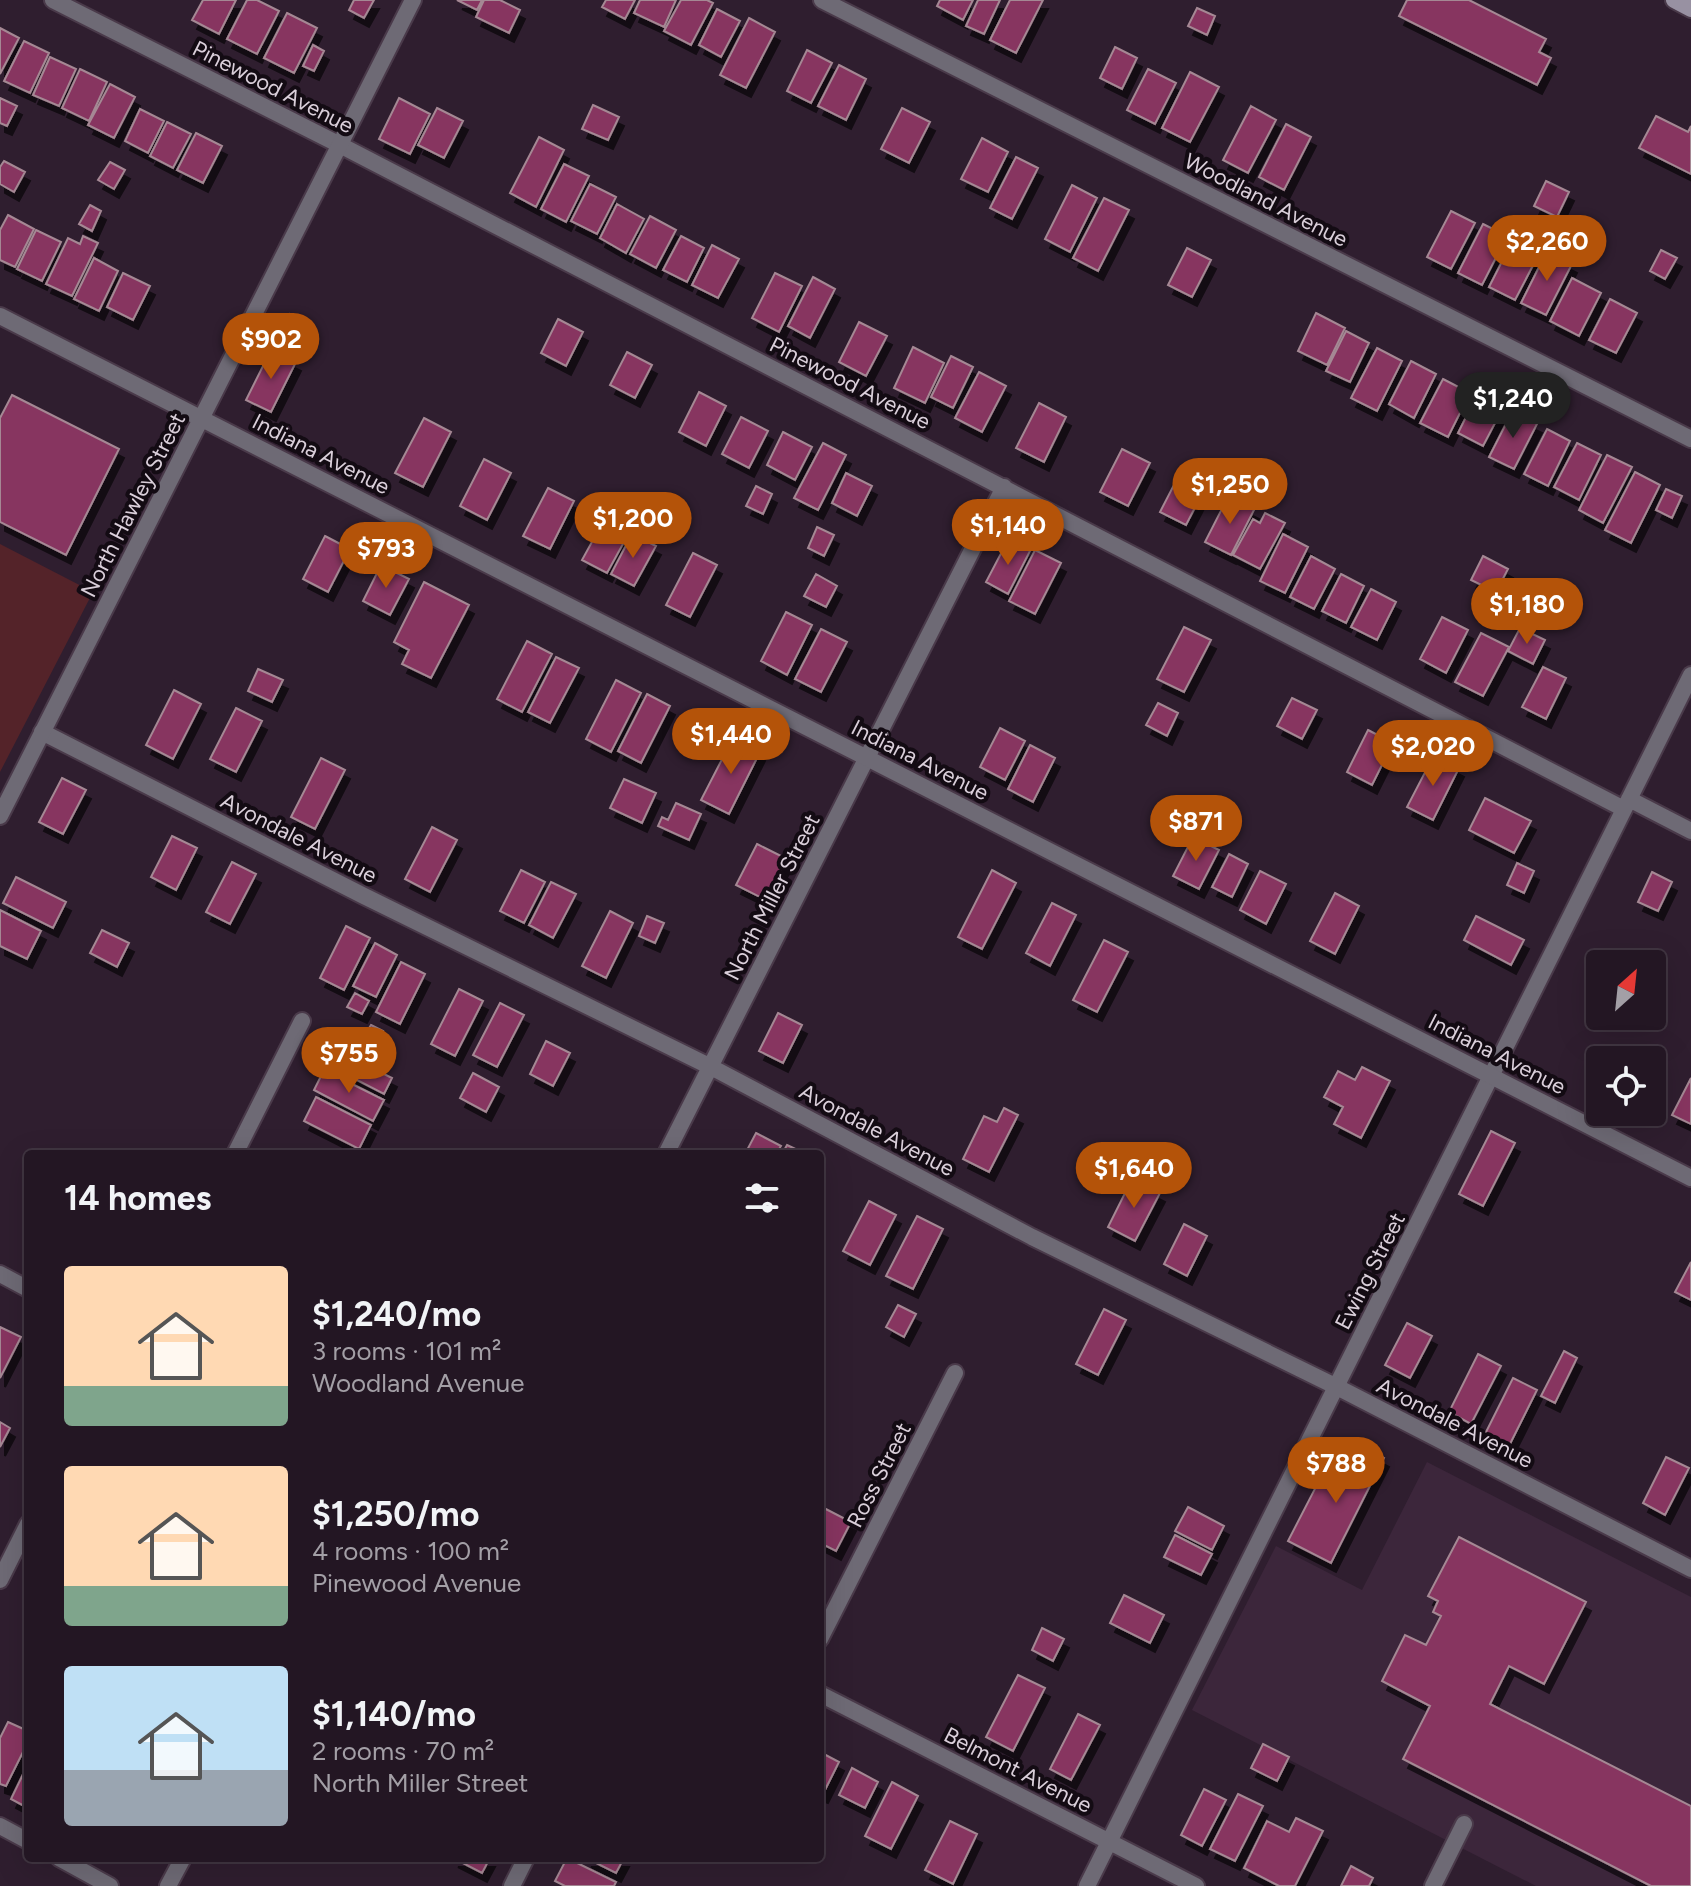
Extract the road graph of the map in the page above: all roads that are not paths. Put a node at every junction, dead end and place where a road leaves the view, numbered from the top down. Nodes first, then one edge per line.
1 (53, 0) edge
2 (413, 0) edge
3 (822, 0) edge
4 (1674, 0) edge
5 (1691, 9) edge
6 (340, 145) junction
7 (0, 316) edge
8 (203, 418) junction
9 (1691, 439) edge
10 (1004, 487) junction
11 (1691, 675) edge
12 (42, 732) junction
13 (868, 758) junction
14 (1627, 804) junction
15 (0, 814) edge
16 (1691, 831) edge
17 (302, 1021) dead end
18 (711, 1067) junction
19 (1491, 1076) junction
20 (237, 1150) edge
21 (668, 1150) edge
22 (1691, 1178) edge
23 (0, 1274) edge
24 (24, 1287) edge
25 (955, 1373) dead end
26 (1337, 1387) junction
27 (24, 1532) edge
28 (1691, 1569) edge
29 (0, 1580) edge
30 (824, 1631) edge
31 (824, 1696) edge
32 (1464, 1824) dead end
33 (0, 1826) edge
34 (24, 1839) edge
35 (1109, 1841) junction
36 (66, 1862) edge
37 (181, 1862) edge
38 (524, 1862) edge
39 (110, 1886) edge
40 (168, 1886) edge
41 (512, 1886) edge
42 (1087, 1886) edge
43 (1196, 1886) edge
44 (1433, 1886) edge

1 - 6 street, Pinewood Avenue
2 - 6 street, North Hawley Street
3 - 9 street, Woodland Avenue
4 - 5 main road
6 - 8 street, North Hawley Street
6 - 10 street, Pinewood Avenue
7 - 8 street, Indiana Avenue
8 - 12 street, North Hawley Street
8 - 13 street, Indiana Avenue
10 - 13 street, North Miller Street
10 - 14 street, Pinewood Avenue
11 - 14 street, Ewing Street
12 - 15 street, North Hawley Street
12 - 18 street, Avondale Avenue
13 - 18 street, North Miller Street
13 - 19 street, Indiana Avenue
14 - 16 street, Pinewood Avenue
14 - 19 street, Ewing Street
17 - 20 street
18 - 21 street, North Miller Street
18 - 26 street, Avondale Avenue
19 - 22 street, Indiana Avenue
19 - 26 street, Ewing Street
23 - 24 street
25 - 30 street, Ross Street
26 - 28 street, Avondale Avenue
26 - 35 street, Ewing Street
27 - 29 street
31 - 35 street, Belmont Avenue
32 - 44 street
33 - 34 street
35 - 42 street, Ewing Street
35 - 43 street, Belmont Avenue
36 - 39 street
37 - 40 street
38 - 41 street

